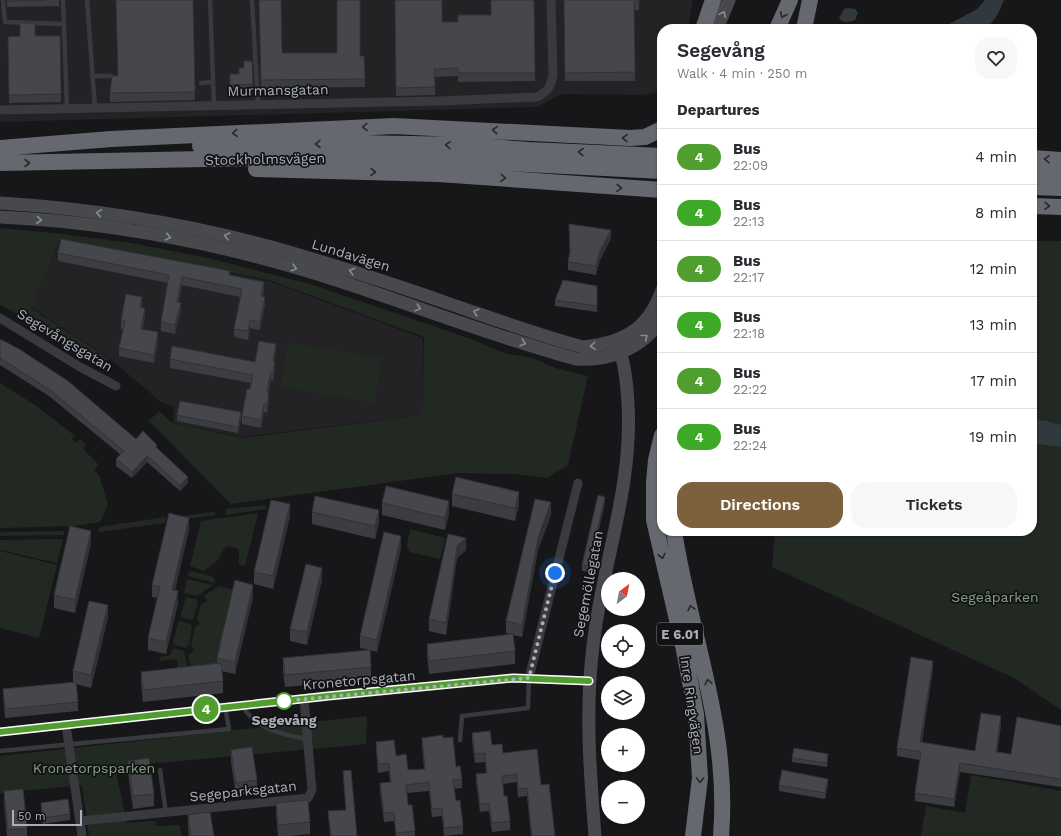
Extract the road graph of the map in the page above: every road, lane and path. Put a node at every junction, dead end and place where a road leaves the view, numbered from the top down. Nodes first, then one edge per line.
1 (3, 0) edge
2 (63, 0) edge
3 (87, 0) edge
4 (210, 0) edge
5 (252, 0) edge
6 (551, 0) edge
7 (713, 0) edge
8 (729, 0) edge
9 (790, 0) edge
10 (810, 0) edge
11 (2, 14) edge
12 (64, 24) junction
13 (706, 24) edge
14 (719, 24) edge
15 (779, 24) edge
16 (805, 24) edge
17 (92, 76) junction
18 (111, 76) edge
19 (213, 82) junction
20 (201, 83) dead end
21 (258, 105) junction
22 (214, 106) junction
23 (67, 108) junction
24 (95, 108) junction
25 (0, 110) edge
26 (657, 131) edge
27 (0, 149) edge
28 (657, 156) edge
29 (529, 158) junction
30 (1037, 158) edge
31 (1061, 160) edge
32 (0, 163) edge
33 (54, 163) junction
34 (657, 171) edge
35 (1037, 172) edge
36 (1061, 174) edge
37 (1037, 187) edge
38 (1061, 188) edge
39 (657, 190) edge
40 (0, 203) edge
41 (1037, 206) edge
42 (1061, 207) edge
43 (0, 217) edge
44 (657, 301) edge
45 (0, 318) edge
46 (657, 325) edge
47 (619, 347) junction
48 (116, 386) dead end
49 (657, 456) edge
50 (578, 483) dead end
51 (657, 533) edge
52 (658, 536) edge
53 (675, 536) edge
54 (529, 678) junction
55 (589, 681) junction
56 (304, 699) junction
57 (242, 706) junction
58 (225, 707) junction
59 (66, 725) junction
60 (0, 732) edge
61 (308, 739) junction
62 (460, 740) dead end
63 (69, 744) junction
64 (0, 751) edge
65 (160, 770) dead end
66 (166, 813) junction
67 (80, 822) junction
68 (82, 836) edge
69 (595, 836) edge
70 (693, 836) edge
71 (721, 836) edge

1 - 11 lane
2 - 12 lane
3 - 17 lane
4 - 19 lane
5 - 21 lane
6 - 21 street, Murmansgatan
7 - 13 highway
14 -> 8 main road
9 -> 15 highway
10 - 16 highway
11 - 12 lane
12 - 23 lane
17 - 18 lane
17 - 24 lane
19 - 20 lane
19 - 22 lane
21 - 22 street, Murmansgatan
22 - 24 street, Murmansgatan
23 - 24 street, Murmansgatan
23 - 25 street, Murmansgatan
26 -> 27 highway
29 -> 27 highway, Stockholmsvägen
28 -> 29 highway
29 - 33 highway, Stockholmsvägen
29 - 34 highway
31 -> 30 highway
32 -> 33 highway, Stockholmsvägen
33 -> 39 highway
35 - 36 highway
37 - 38 highway
47 -> 40 main road, Lundavägen
41 -> 42 highway
43 -> 47 main road, Lundavägen
44 - 47 main road, Lundavägen
45 - 48 street, Segevångsgatan
47 -> 46 main road, Lundavägen
47 - 55 main road, Segemöllegatan
49 -> 51 highway, Inre Ringvägen / E 6.01
50 - 54 street
52 -> 70 highway, Inre Ringvägen / E 6.01
71 -> 53 highway, Inre Ringvägen / E 6.01
54 - 55 street, Kronetorpsgatan
54 - 56 street, Kronetorpsgatan
54 - 62 lane
55 - 69 main road, Segemöllegatan
56 - 57 street, Kronetorpsgatan
56 - 61 street, Segeparksgatan
57 - 58 street, Kronetorpsgatan
57 - 61 lane
58 - 59 street, Kronetorpsgatan
58 - 63 lane
59 - 60 street, Kronetorpsgatan
59 - 63 street
61 - 66 street, Segeparksgatan
63 - 64 lane
63 - 67 street
65 - 66 lane
66 - 67 street, Segeparksgatan
67 - 68 street

